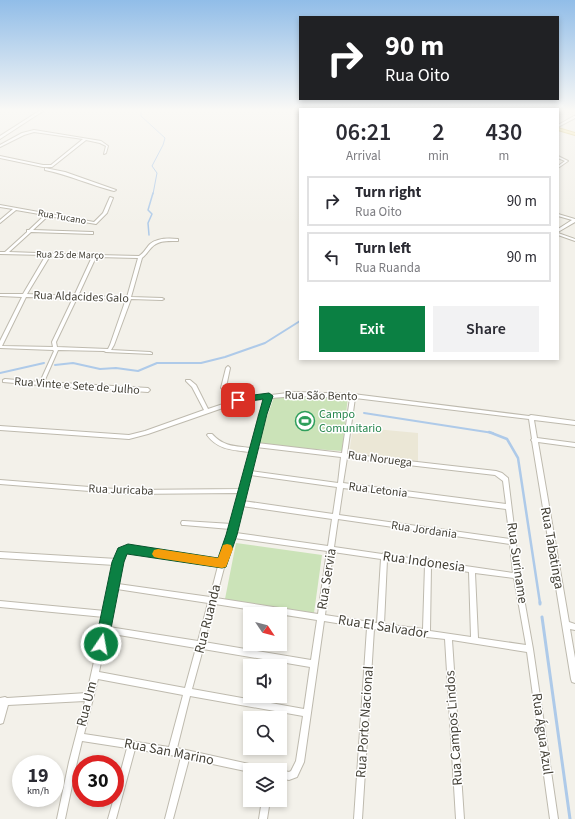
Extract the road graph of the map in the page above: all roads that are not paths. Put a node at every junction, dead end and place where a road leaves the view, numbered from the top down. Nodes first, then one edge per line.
1 (73, 149) edge
2 (106, 149) edge
3 (105, 153) dead end
4 (0, 157) edge
5 (559, 157) edge
6 (0, 161) edge
7 (559, 166) edge
8 (114, 190) dead end
9 (111, 198) dead end
10 (0, 206) edge
11 (15, 209) junction
12 (559, 214) edge
13 (47, 215) junction
14 (575, 220) edge
15 (0, 222) edge
16 (28, 231) junction
17 (559, 231) edge
18 (559, 232) edge
19 (92, 233) dead end
20 (177, 240) dead end
21 (575, 240) edge
22 (2, 254) edge
23 (49, 254) junction
24 (95, 255) junction
25 (140, 257) junction
26 (0, 295) edge
27 (25, 295) junction
28 (76, 297) junction
29 (129, 298) junction
30 (162, 299) dead end
31 (0, 346) edge
32 (55, 348) junction
33 (106, 351) junction
34 (150, 354) dead end
35 (228, 368) dead end
36 (5, 381) dead end
37 (188, 381) dead end
38 (41, 384) junction
39 (148, 390) dead end
40 (269, 396) junction
41 (353, 396) junction
42 (238, 400) junction
43 (207, 411) junction
44 (531, 417) junction
45 (575, 423) edge
46 (0, 428) edge
47 (210, 435) dead end
48 (534, 440) junction
49 (575, 445) edge
50 (254, 447) junction
51 (345, 455) junction
52 (247, 473) junction
53 (504, 478) joint
54 (0, 482) edge
55 (341, 485) junction
56 (243, 491) junction
57 (240, 503) junction
58 (509, 507) junction
59 (336, 517) junction
60 (184, 523) dead end
61 (233, 527) junction
62 (232, 535) junction
63 (513, 542) junction
64 (332, 548) junction
65 (0, 555) edge
66 (384, 556) junction
67 (118, 562) junction
68 (428, 562) junction
69 (222, 564) junction
70 (472, 569) junction
71 (517, 576) junction
72 (114, 586) junction
73 (213, 601) junction
74 (0, 604) edge
75 (108, 614) junction
76 (321, 618) junction
77 (371, 625) junction
78 (566, 625) junction
79 (380, 627) junction
80 (575, 627) edge
81 (104, 629) junction
82 (426, 634) junction
83 (448, 637) junction
84 (475, 641) junction
85 (201, 646) junction
86 (530, 649) junction
87 (313, 664) junction
88 (94, 675) junction
89 (575, 679) edge
90 (189, 692) junction
91 (89, 697) junction
92 (2, 701) edge
93 (307, 713) junction
94 (0, 720) edge
95 (79, 736) junction
96 (132, 745) junction
97 (172, 751) junction
98 (186, 754) junction
99 (243, 767) edge
100 (287, 776) edge
101 (265, 807) edge
102 (61, 819) edge
103 (112, 819) edge
104 (169, 819) edge
105 (263, 819) edge
106 (358, 819) edge
107 (460, 819) edge
108 (554, 819) edge

1 - 4 street
2 - 3 street
5 - 7 street
6 - 8 street
9 - 13 street, Rua Tucano
10 - 11 street, Rua Tucano
11 - 13 street, Rua Tucano
11 - 15 street
12 - 14 street
13 - 16 street
14 - 17 street
16 - 19 street
16 - 22 street
18 - 21 street
20 - 25 street
22 - 23 street, Rua 25 de Março
23 - 24 street, Rua 25 de Março
23 - 27 street
24 - 25 street, Rua 25 de Março
24 - 28 street
25 - 29 street
26 - 27 street, Rua Aldacides Galo
27 - 28 street, Rua Aldacides Galo
27 - 31 street
28 - 29 street, Rua Aldacides Galo
28 - 32 street
29 - 30 street, Rua Aldacides Galo
29 - 33 street
31 - 32 street
32 - 33 street
32 - 38 street
33 - 34 street
35 - 42 street
36 - 38 street, Rua Vinte e Sete de Julho
37 - 43 street
38 - 39 street, Rua Vinte e Sete de Julho
40 - 41 street, Rua São Bento
40 - 42 street, Rua São Bento
40 - 50 street, Rua Ruanda
41 - 44 street, Rua São Bento
41 - 51 street, Rua Servia
42 - 43 street, Rua São Bento
43 - 46 street, Rua São Bento
44 - 45 street, Rua São Bento
44 - 48 street, Rua Tabatinga
47 - 50 street, Rua Noruega
48 - 49 street
48 - 78 street, Rua Tabatinga
50 - 51 street, Rua Noruega
50 - 52 street, Rua Ruanda
51 - 53 street, Rua Noruega
51 - 55 street, Rua Servia
52 - 55 street, Rua Letonia
52 - 56 street, Rua Ruanda
53 - 58 street, Rua Suriname
54 - 56 street, Rua Juricaba
55 - 58 street, Rua Letonia
55 - 59 street, Rua Servia
56 - 57 street, Rua Ruanda
57 - 59 street, Rua Jordania
57 - 61 street, Rua Ruanda
58 - 63 street, Rua Suriname
59 - 63 street, Rua Jordania
59 - 64 street, Rua Servia
60 - 61 street
61 - 62 street, Rua Ruanda
62 - 64 street, Rua Indonesia
62 - 69 street, Rua Ruanda
63 - 71 street, Rua Suriname
64 - 66 street, Rua Indonesia
64 - 76 street, Rua Servia
65 - 67 street
66 - 68 street, Rua Indonesia
66 - 79 street
67 - 69 street, Rua Um
67 - 72 street, Rua Um
68 - 70 street, Rua Indonesia
68 - 82 street
69 - 73 street, Rua Ruanda
70 - 71 street, Rua Indonesia
70 - 84 street
71 - 86 street, Rua Suriname
72 - 73 street, Rua El Salvador
72 - 75 street, Rua Um
73 - 76 street, Rua El Salvador
73 - 85 street, Rua Ruanda
74 - 75 street
75 - 81 street, Rua Um
76 - 77 street, Rua El Salvador
76 - 87 street, Rua Servia
77 - 79 street, Rua El Salvador
77 - 106 street, Rua Porto Nacional
78 - 80 street
78 - 89 street, Rua Tabatinga
79 - 82 street, Rua El Salvador
81 - 85 street
81 - 88 street, Rua Um
82 - 83 street, Rua El Salvador
83 - 84 street, Rua El Salvador
83 - 107 street, Rua Campos Lindos
84 - 86 street, Rua El Salvador
85 - 87 street
85 - 90 street, Rua Ruanda
86 - 108 street, Rua Água Azul
87 - 93 street, Rua Servia
88 - 90 street
88 - 91 street, Rua Um
90 - 93 street
90 - 97 street, Rua Ruanda
91 - 92 street
91 - 95 street, Rua Um
92 - 94 street
93 - 100 street, Rua Servia
95 - 96 street, Rua San Marino
95 - 102 street, Rua Um
96 - 97 street, Rua San Marino
96 - 103 street
97 - 98 street, Rua San Marino
98 - 99 street, Rua San Marino
98 - 104 street
101 - 105 street

